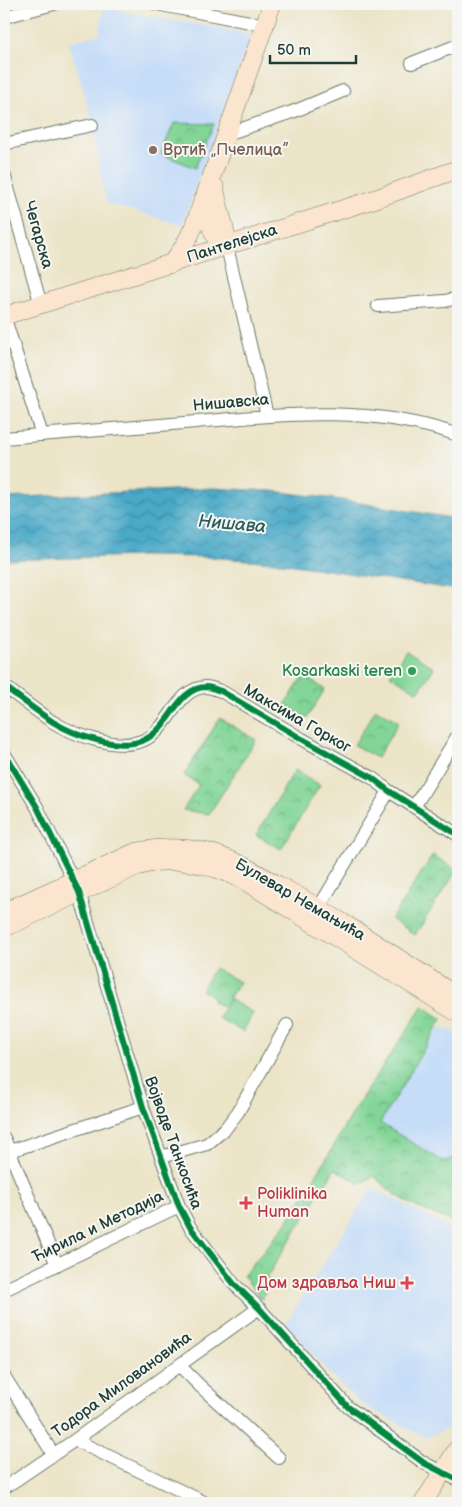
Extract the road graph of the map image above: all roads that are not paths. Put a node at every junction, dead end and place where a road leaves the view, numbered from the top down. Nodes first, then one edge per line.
1 (54, 4) edge
2 (156, 4) edge
3 (272, 4) edge
4 (27, 6) edge
5 (4, 17) edge
6 (265, 25) junction
7 (458, 45) edge
8 (412, 63) dead end
9 (343, 91) dead end
10 (92, 126) dead end
11 (227, 134) junction
12 (4, 144) edge
13 (215, 164) junction
14 (458, 169) edge
15 (4, 174) edge
16 (206, 192) junction
17 (227, 247) junction
18 (171, 264) junction
19 (458, 298) edge
20 (41, 305) junction
21 (378, 306) dead end
22 (4, 316) edge
23 (267, 416) junction
24 (42, 435) junction
25 (458, 435) edge
26 (4, 438) edge
27 (4, 686) edge
28 (458, 735) edge
29 (4, 753) edge
30 (389, 792) junction
31 (414, 807) junction
32 (458, 835) edge
33 (76, 886) junction
34 (319, 907) junction
35 (4, 912) edge
36 (4, 928) edge
37 (458, 997) edge
38 (458, 1013) edge
39 (287, 1025) dead end
40 (143, 1107) junction
41 (4, 1138) edge
42 (10, 1151) junction
43 (161, 1157) junction
44 (10, 1165) edge
45 (179, 1206) junction
46 (57, 1265) junction
47 (4, 1290) edge
48 (259, 1308) junction
49 (179, 1365) junction
50 (4, 1376) edge
51 (75, 1440) junction
52 (458, 1448) edge
53 (53, 1454) junction
54 (279, 1458) dead end
55 (451, 1476) edge
56 (4, 1488) edge
57 (206, 1503) edge
58 (423, 1503) edge

1 - 4 street
2 - 6 street
3 - 6 street
4 - 5 street
6 - 11 street
7 - 8 street
9 - 11 street
10 - 12 street
11 - 13 street
13 - 16 street
13 - 17 street
14 - 17 street, Пантелејска
15 - 20 street, Чегарска
16 - 17 street
16 - 18 street
17 - 18 street, Пантелејска
17 - 23 street
18 - 20 street, Пантелејска
19 - 21 street
20 - 22 street, Пантелејска
22 - 24 street
23 - 24 street, Нишавска
23 - 25 street, Нишавска
24 - 26 street, Нишавска
27 - 30 street, Максима Горког
28 - 31 street
29 - 33 street, Војводе Танкосића
30 - 31 street, Максима Горког
30 - 34 street
31 - 32 street, Максима Горког
33 - 34 street, Булевар Немањића
33 - 35 street
33 - 36 street
33 - 38 street, Булевар Немањића
33 - 40 street, Војводе Танкосића
34 - 37 street, Булевар Немањића
39 - 43 street
40 - 42 street
40 - 43 street, Војводе Танкосића
41 - 42 street
42 - 44 street
43 - 45 street, Војводе Танкосића
44 - 46 street
45 - 46 street, Ћирила и Методија
45 - 48 street, Војводе Танкосића
46 - 47 street, Ћирила и Методија
48 - 49 street, Тодора Миловановића
48 - 55 street, Војводе Танкосића
49 - 51 street, Тодора Миловановића
49 - 54 street
50 - 53 street
51 - 53 street, Тодора Миловановића
51 - 57 street
52 - 55 street
53 - 56 street, Тодора Миловановића
55 - 58 street

